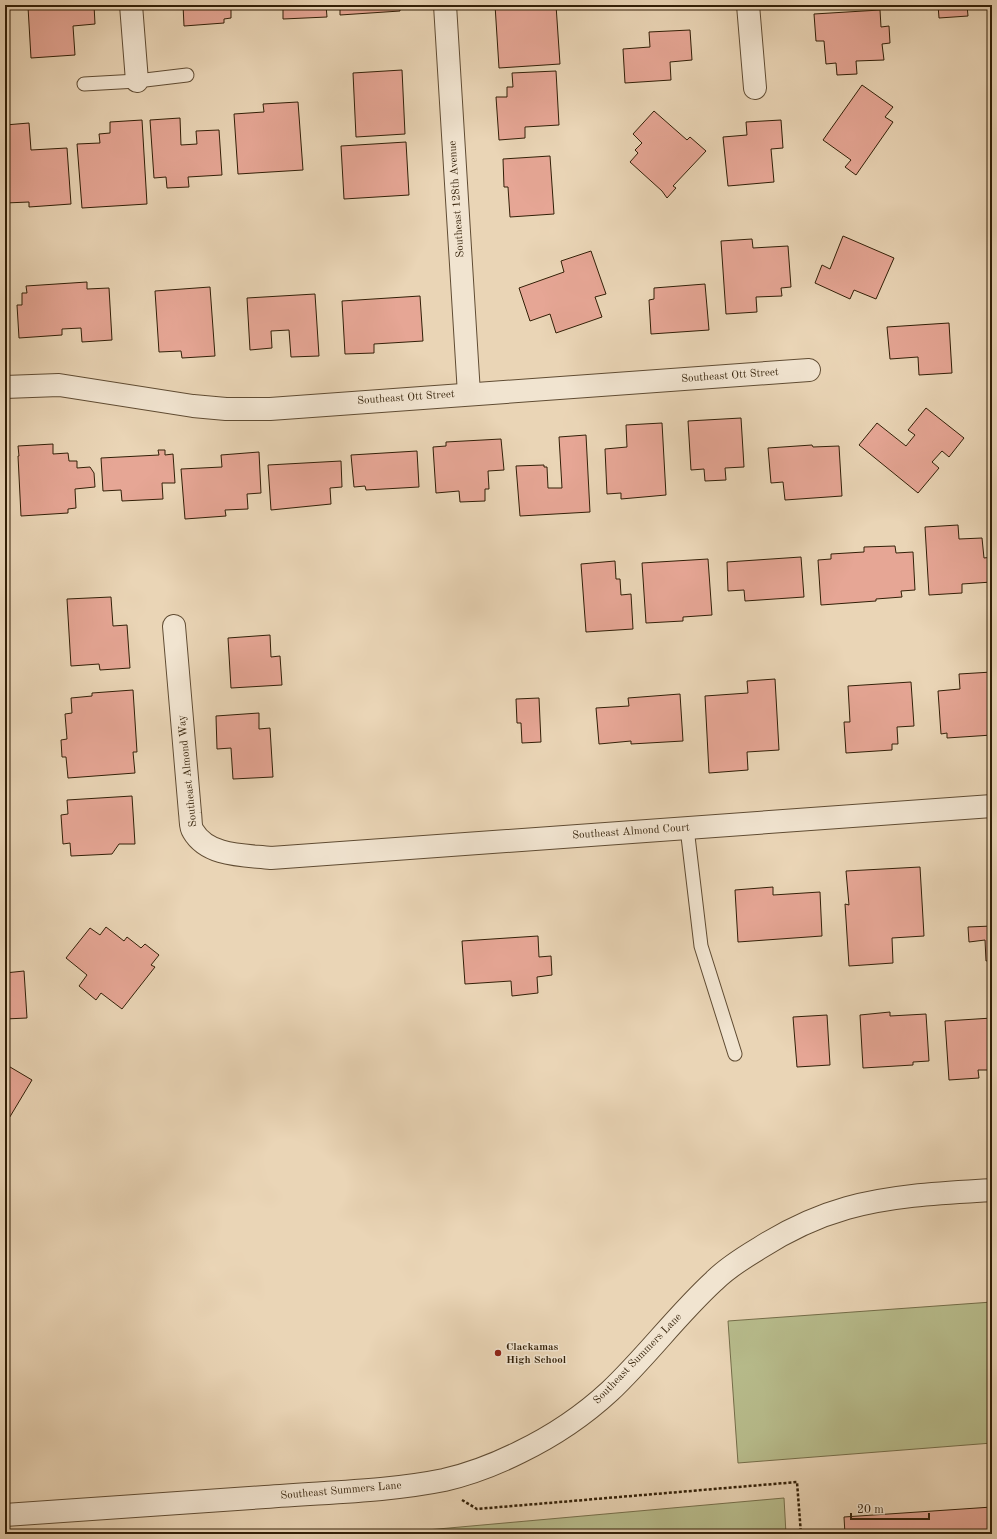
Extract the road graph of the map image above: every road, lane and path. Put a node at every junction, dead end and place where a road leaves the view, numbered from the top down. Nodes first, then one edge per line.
1 (131, 5) edge
2 (445, 5) edge
3 (748, 5) edge
4 (187, 75) dead end
5 (137, 81) junction
6 (84, 84) dead end
7 (755, 88) dead end
8 (809, 370) dead end
9 (5, 387) edge
10 (469, 394) junction
11 (174, 626) dead end
12 (992, 806) edge
13 (687, 828) junction
14 (271, 858) joint
15 (735, 1054) dead end
16 (992, 1190) edge
17 (446, 1479) junction
18 (5, 1515) edge
19 (801, 1534) edge

1 - 5 street
2 - 10 street, Southeast 128th Avenue
3 - 7 street
4 - 5 lane
5 - 6 lane
8 - 10 street, Southeast Ott Street
9 - 10 street, Southeast Ott Street
11 - 14 street, Southeast Almond Way
12 - 13 street, Southeast Almond Court
13 - 14 street, Southeast Almond Court
13 - 15 lane
16 - 17 street, Southeast Summers Lane
17 - 18 street, Southeast Summers Lane
17 - 19 path

